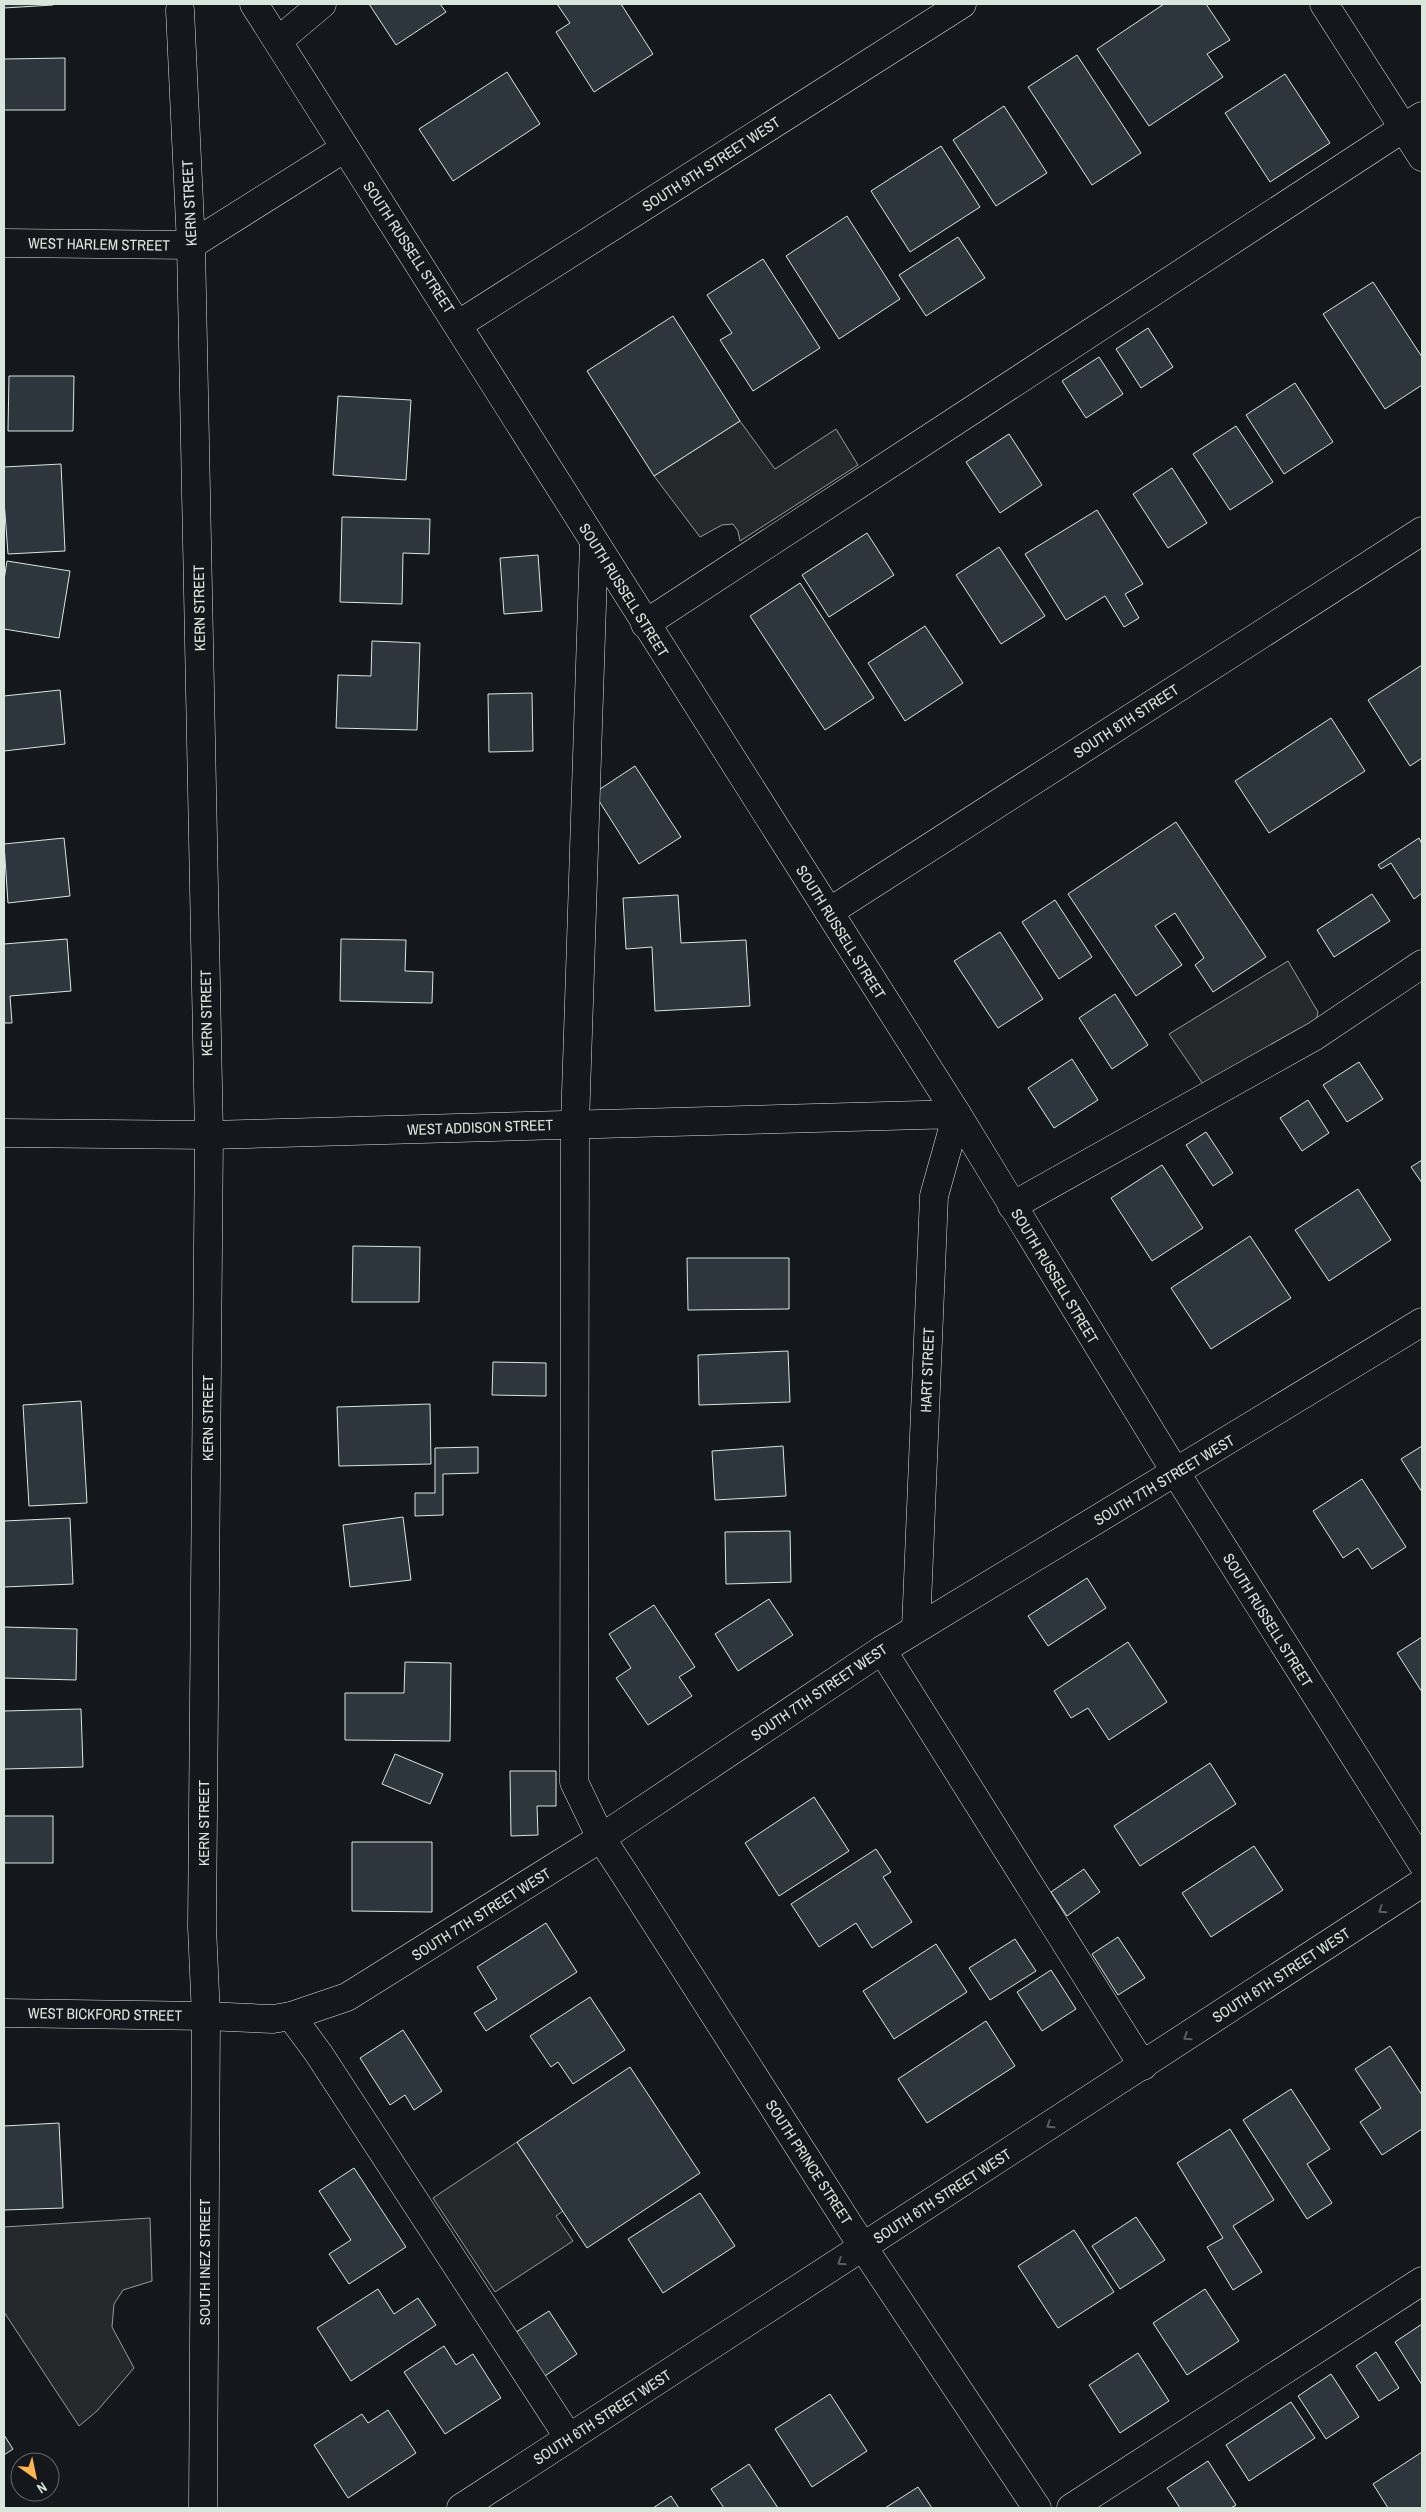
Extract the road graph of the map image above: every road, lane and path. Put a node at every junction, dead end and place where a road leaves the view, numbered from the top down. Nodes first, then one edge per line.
1 (254, 4) edge
2 (322, 4) edge
3 (962, 4) edge
4 (1324, 4) edge
5 (180, 10) dead end
6 (278, 41) junction
7 (1413, 122) edge
8 (345, 148) junction
9 (1422, 157) edge
10 (4, 243) edge
11 (191, 245) junction
12 (459, 324) junction
13 (1422, 531) edge
14 (594, 543) junction
15 (646, 624) junction
16 (829, 912) junction
17 (1422, 964) edge
18 (957, 1114) junction
19 (575, 1124) junction
20 (4, 1133) edge
21 (209, 1135) junction
22 (1012, 1206) junction
23 (1422, 1322) edge
24 (1176, 1473) junction
25 (916, 1628) junction
26 (882, 1650) junction
27 (601, 1838) junction
28 (1422, 1863) edge
29 (1422, 1883) edge
30 (4, 2013) edge
31 (206, 2016) junction
32 (292, 2016) junction
33 (1143, 2066) junction
34 (863, 2247) junction
35 (1422, 2281) edge
36 (569, 2438) junction
37 (203, 2508) edge
38 (461, 2508) edge
39 (1037, 2508) edge
40 (1071, 2508) edge

1 - 6 street, SOUTH RUSSELL STREET
2 - 6 street
3 - 12 street, SOUTH 9TH STREET WEST
4 - 7 street
5 - 11 street, KERN STREET
6 - 8 street, SOUTH RUSSELL STREET
7 - 9 street
7 - 15 street
8 - 11 street, WEST HARLEM STREET
8 - 12 street, SOUTH RUSSELL STREET
10 - 11 street, WEST HARLEM STREET
11 - 21 street, KERN STREET
12 - 14 street, SOUTH RUSSELL STREET
13 - 16 street, SOUTH 8TH STREET
14 - 15 street, SOUTH RUSSELL STREET
14 - 19 street, SOUTH PRINCE STREET
15 - 16 street, SOUTH RUSSELL STREET
16 - 18 street, SOUTH RUSSELL STREET
17 - 22 street
18 - 19 street, WEST ADDISON STREET
18 - 22 street, SOUTH RUSSELL STREET
18 - 25 street, HART STREET
19 - 21 street, WEST ADDISON STREET
19 - 27 street, SOUTH PRINCE STREET
20 - 21 street, WEST ADDISON STREET
21 - 31 street, KERN STREET
22 - 24 street, SOUTH RUSSELL STREET
23 - 24 street, SOUTH 7TH STREET WEST
24 - 25 street, SOUTH 7TH STREET WEST
24 - 28 street, SOUTH RUSSELL STREET
25 - 26 street, SOUTH 7TH STREET WEST
26 - 27 street, SOUTH 7TH STREET WEST
26 - 33 street
27 - 32 street, SOUTH 7TH STREET WEST
27 - 34 street, SOUTH PRINCE STREET
29 -> 33 street, SOUTH 6TH STREET WEST
30 - 31 street, WEST BICKFORD STREET
31 - 32 street, SOUTH 7TH STREET WEST
31 - 37 street, SOUTH INEZ STREET
32 - 36 street
33 -> 34 street, SOUTH 6TH STREET WEST
34 -> 36 street, SOUTH 6TH STREET WEST
34 - 39 street, SOUTH PRINCE STREET
35 - 40 street
36 - 38 street, SOUTH 6TH STREET WEST

